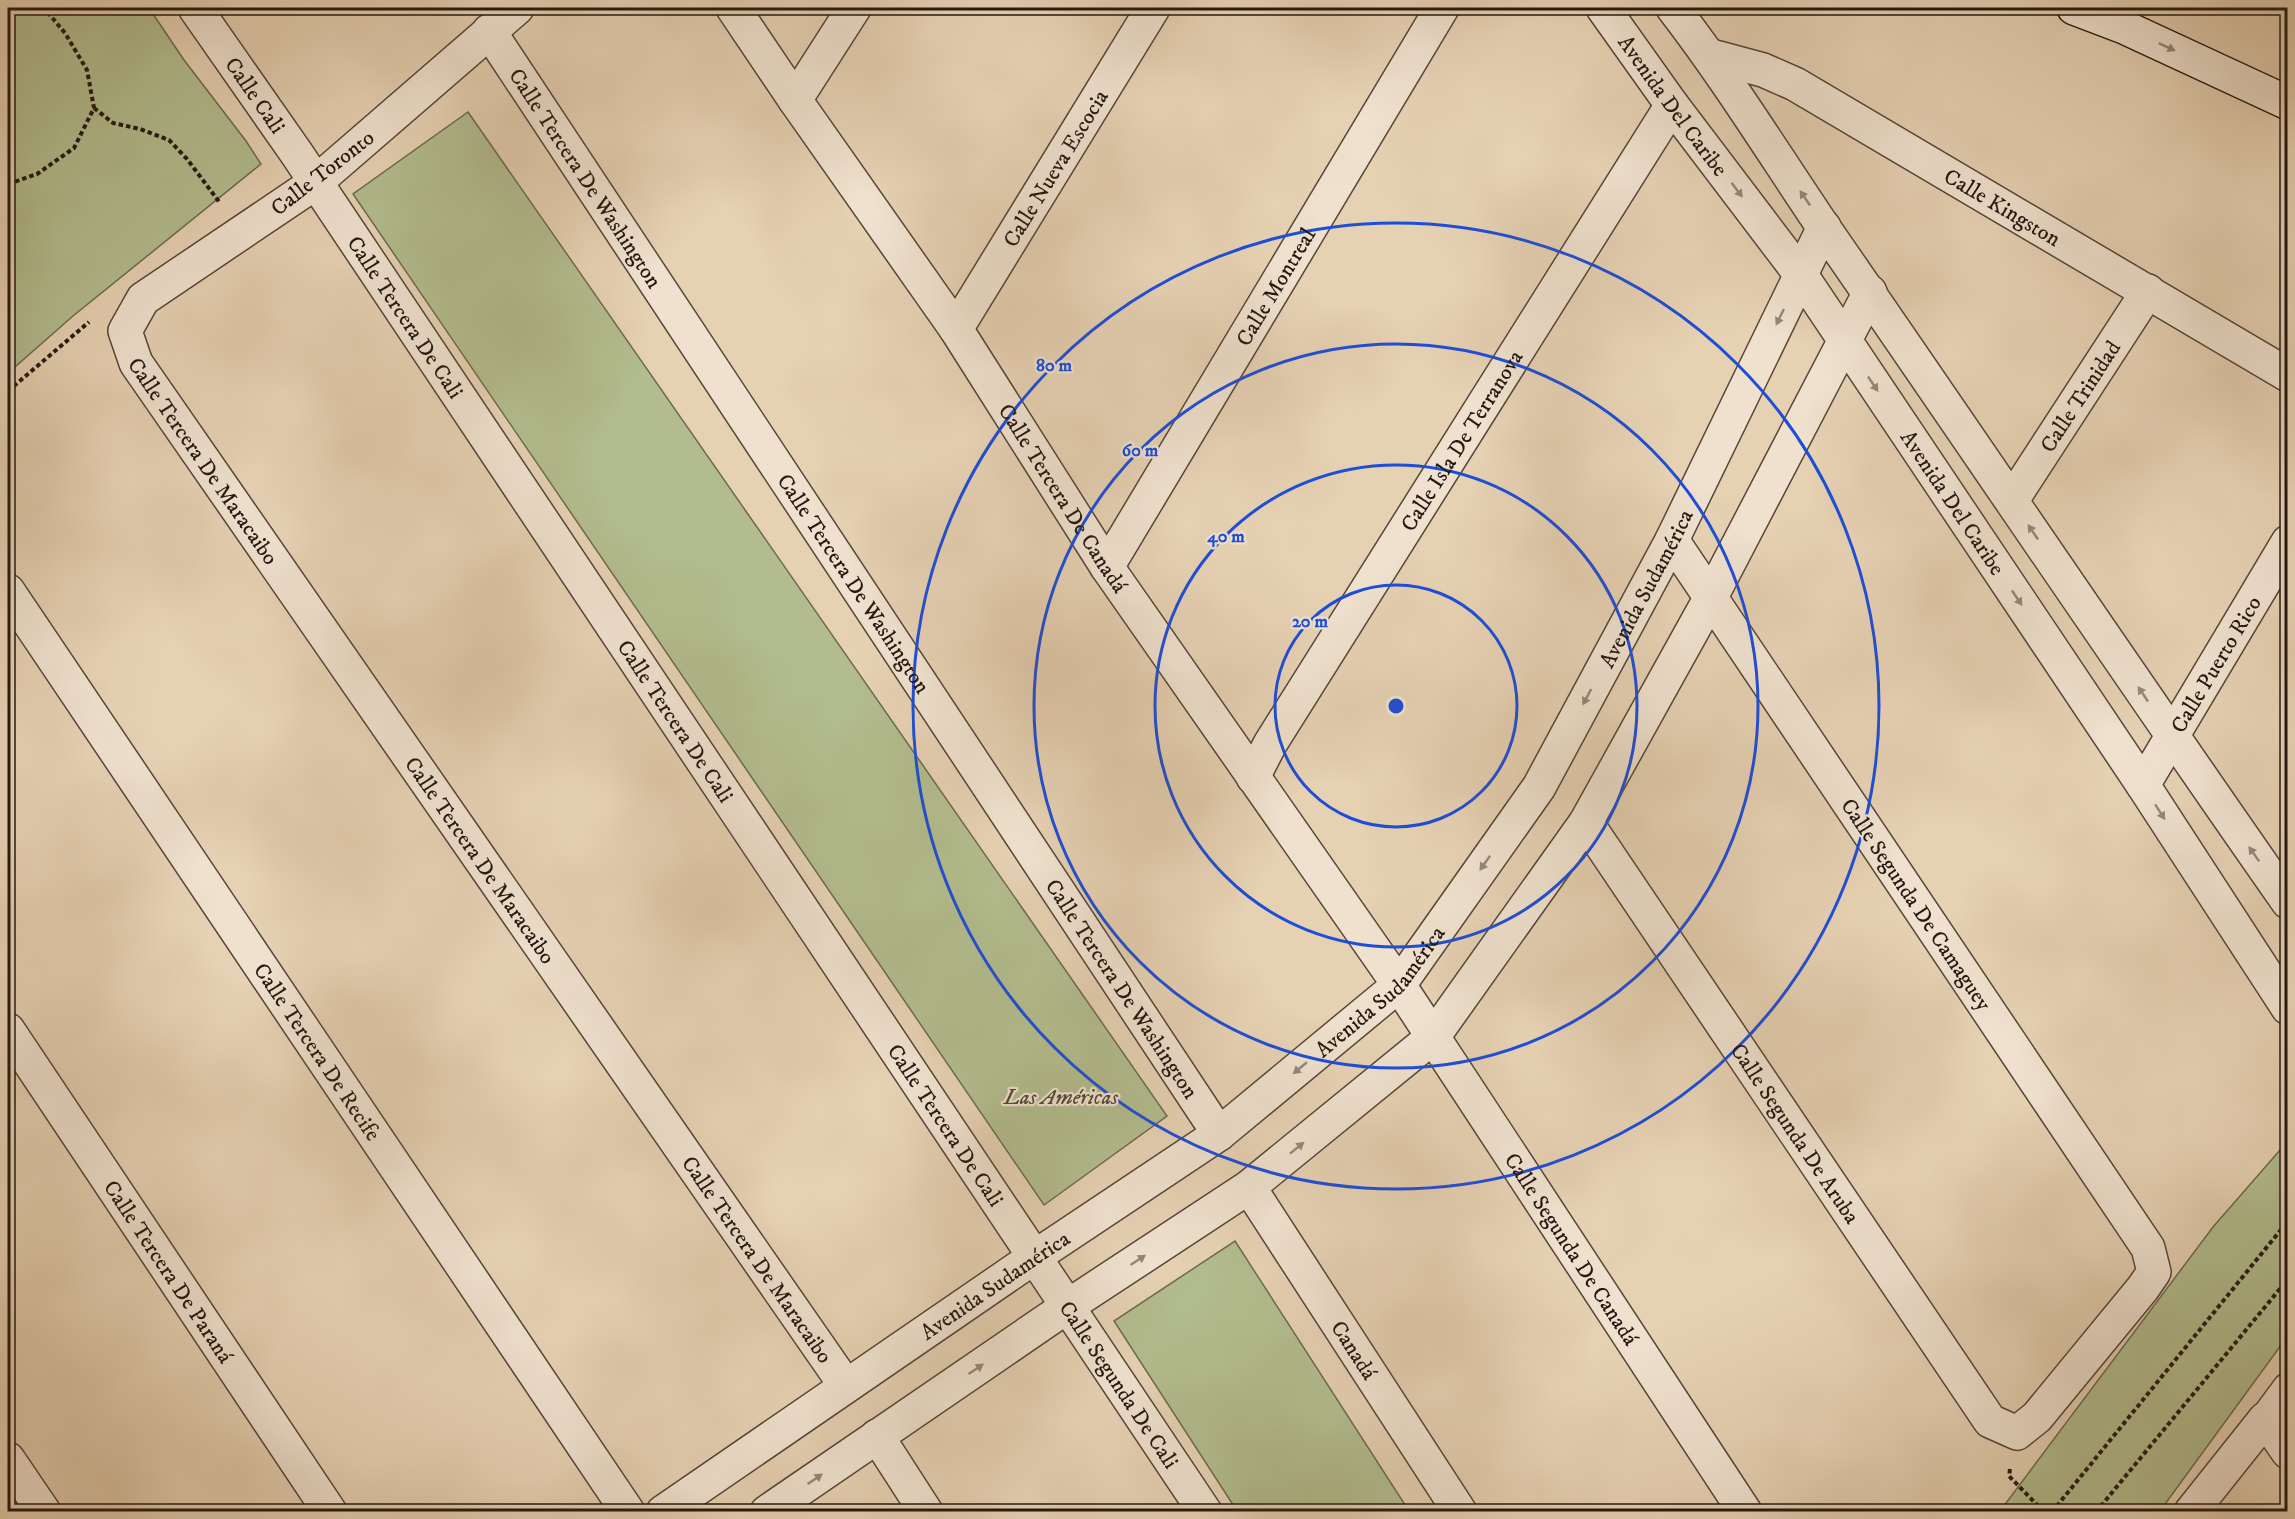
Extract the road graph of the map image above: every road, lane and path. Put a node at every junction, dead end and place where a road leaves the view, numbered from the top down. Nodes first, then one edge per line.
1 (44, 8) edge
2 (195, 8) edge
3 (517, 8) edge
4 (733, 8) edge
5 (854, 8) edge
6 (1153, 8) edge
7 (1442, 8) edge
8 (1603, 8) edge
9 (1673, 8) edge
10 (2074, 8) edge
11 (2126, 17) edge
12 (489, 32) junction
13 (1710, 56) junction
14 (795, 100) junction
15 (2288, 103) edge
16 (1672, 105) junction
17 (94, 108) junction
18 (315, 183) junction
19 (8, 184) edge
20 (224, 209) dead end
21 (1824, 227) junction
22 (1801, 276) junction
23 (2148, 291) junction
24 (1870, 292) junction
25 (956, 329) junction
26 (125, 331) joint
27 (1845, 343) junction
28 (2288, 375) edge
29 (2012, 500) junction
30 (1672, 540) junction
31 (2288, 542) edge
32 (1107, 567) junction
33 (8, 591) edge
34 (1711, 597) junction
35 (2172, 736) junction
36 (1253, 777) junction
37 (2143, 785) junction
38 (1586, 822) junction
39 (2288, 902) edge
40 (1399, 986) junction
41 (2288, 1008) edge
42 (8, 1030) edge
43 (1433, 1037) junction
44 (1219, 1134) junction
45 (1249, 1187) junction
46 (2288, 1221) edge
47 (1036, 1256) junction
48 (2288, 1280) edge
49 (1068, 1306) junction
50 (846, 1386) junction
51 (2288, 1388) edge
52 (2265, 1419) junction
53 (2017, 1433) junction
54 (877, 1436) junction
55 (2288, 1452) edge
56 (8, 1459) edge
57 (44, 1512) edge
58 (330, 1512) edge
59 (628, 1512) edge
60 (663, 1512) edge
61 (767, 1512) edge
62 (926, 1512) edge
63 (1205, 1512) edge
64 (1460, 1512) edge
65 (1745, 1512) edge
66 (2044, 1512) edge
67 (2052, 1512) edge
68 (2096, 1512) edge
69 (2191, 1512) edge

1 - 17 path
2 - 18 street, Calle Cali
3 - 12 street, Calle Toronto
4 - 14 street, Calle Tercera De Canadá
5 - 14 street
6 - 25 street, Calle Nueva Escocia
7 - 32 street, Calle Montreal
8 - 16 street, Avenida Del Caribe
9 - 13 street
10 - 11 street
11 -> 15 street
12 - 18 street, Calle Toronto
12 - 44 street, Calle Tercera De Washington
21 -> 13 street
13 - 23 street, Calle Kingston
14 - 25 street, Calle Tercera De Canadá
16 -> 22 street, Avenida Del Caribe
16 - 36 street, Calle Isla De Terranova
17 - 19 path
17 - 20 path
18 - 26 street, Calle Toronto
18 - 47 street, Calle Tercera De Cali
21 - 22 street, Avenida Sudamérica
21 - 24 street
22 - 27 street, Avenida Del Caribe
22 -> 30 street, Avenida Sudamérica
23 - 28 street, Calle Kingston
23 - 29 street, Calle Trinidad
24 - 27 street
24 - 29 street
25 - 32 street, Calle Tercera De Canadá
26 - 50 street, Calle Tercera De Maracaibo
27 - 34 street
27 -> 37 street, Avenida Del Caribe
35 -> 29 street
30 - 34 street, Calle Segunda De Camaguey
30 -> 40 street, Avenida Sudamérica
31 - 35 street, Calle Puerto Rico
32 - 36 street, Calle Tercera De Canadá
33 - 59 street, Calle Tercera De Recife
34 - 38 street
34 - 53 street, Calle Segunda De Camaguey
35 - 37 street, Calle Puerto Rico
39 -> 35 street
36 - 40 street, Calle Tercera De Canadá
37 -> 41 street, Avenida Del Caribe
38 - 43 street
38 - 53 street, Calle Segunda De Aruba
40 - 43 street, Calle Segunda De Canadá
40 -> 44 street, Avenida Sudamérica
42 - 58 street, Calle Tercera De Paraná
45 -> 43 street
43 - 65 street, Calle Segunda De Canadá
44 - 47 street, Avenida Sudamérica
49 -> 45 street
45 - 64 street, Canadá
46 - 67 path
47 - 49 street, Calle Segunda De Cali
47 - 50 street, Avenida Sudamérica
48 - 68 path
54 -> 49 street
49 - 63 street, Calle Segunda De Cali
50 - 60 street, Avenida Sudamérica
51 - 52 street
52 - 55 street
52 - 69 street
53 - 66 path
61 -> 54 street
54 - 62 street
56 - 57 street

